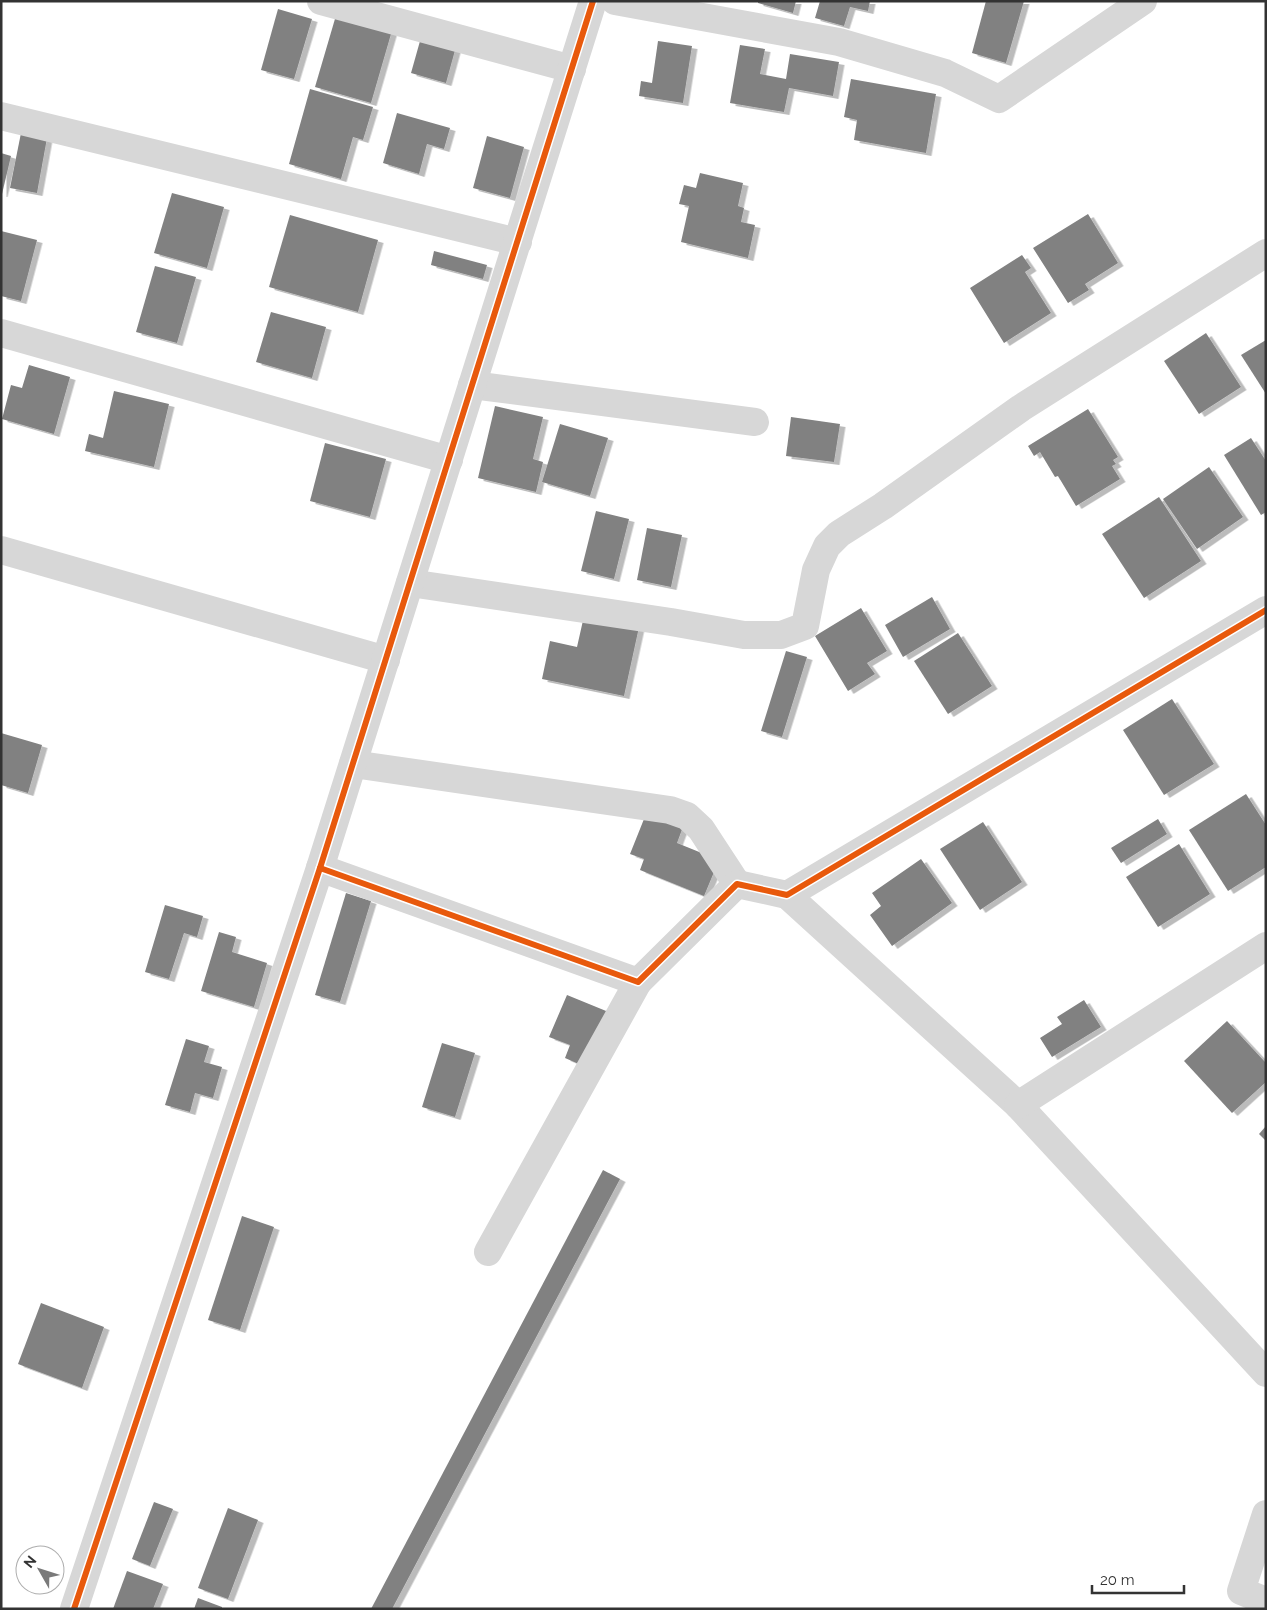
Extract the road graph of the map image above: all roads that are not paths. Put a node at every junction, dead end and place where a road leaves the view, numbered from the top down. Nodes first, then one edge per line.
1 (321, 1) edge
2 (594, 1) edge
3 (615, 1) edge
4 (1143, 1) edge
5 (572, 69) junction
6 (1, 116) edge
7 (518, 242) junction
8 (1266, 253) edge
9 (1, 332) edge
10 (472, 384) junction
11 (755, 422) dead end
12 (449, 460) junction
13 (1, 550) edge
14 (410, 582) junction
15 (1266, 610) edge
16 (386, 660) junction
17 (353, 764) junction
18 (320, 868) junction
19 (737, 884) junction
20 (787, 895) junction
21 (1266, 946) edge
22 (638, 982) junction
23 (1018, 1105) junction
24 (488, 1252) dead end
25 (1266, 1373) edge
26 (1266, 1514) edge
27 (1256, 1600) edge
28 (74, 1609) edge

1 - 5 street
2 - 5 street
3 - 4 street
5 - 7 street
6 - 7 street
7 - 10 street
8 - 14 street
9 - 12 street
10 - 11 street
10 - 12 street
12 - 14 street
13 - 16 street
14 - 16 street
15 - 20 street
16 - 17 street
17 - 18 street
17 - 19 street
18 - 22 street
18 - 28 street
19 - 20 street
19 - 22 street
20 - 23 street
21 - 23 street
22 - 24 street
23 - 25 street
26 - 27 street

